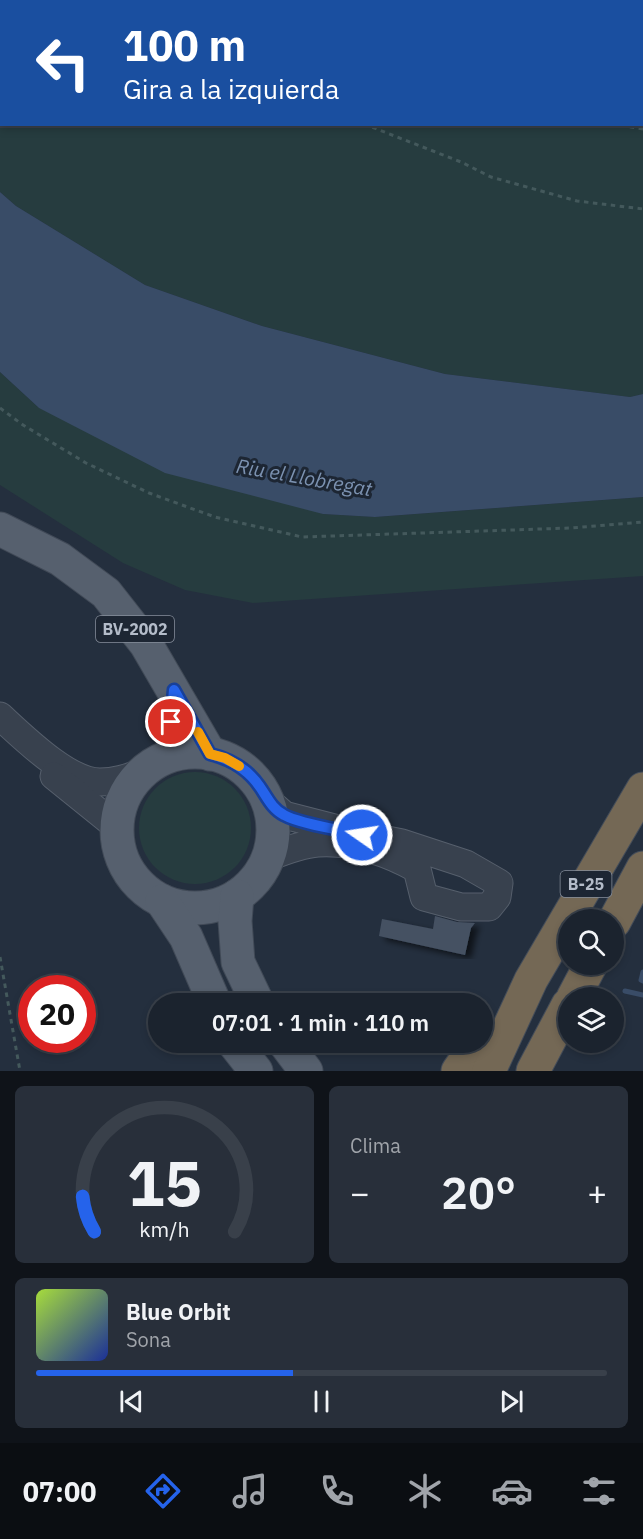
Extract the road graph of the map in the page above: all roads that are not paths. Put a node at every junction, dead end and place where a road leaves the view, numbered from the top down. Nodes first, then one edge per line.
1 (0, 530) edge
2 (174, 690) junction
3 (0, 716) edge
4 (0, 731) edge
5 (210, 754) junction
6 (149, 767) junction
7 (643, 789) edge
8 (268, 801) junction
9 (116, 826) junction
10 (269, 856) junction
11 (643, 868) edge
12 (237, 896) junction
13 (162, 901) junction
14 (621, 909) edge
15 (531, 980) junction
16 (211, 993) edge
17 (253, 993) edge
18 (493, 1024) edge
19 (558, 1024) edge
20 (242, 1053) edge
21 (292, 1053) edge
22 (470, 1053) edge
23 (256, 1071) edge
24 (306, 1071) edge
25 (458, 1071) edge
26 (489, 1071) edge
27 (534, 1071) edge

1 - 2 main road, BV-2002
2 - 5 main road, BV-2002
2 - 6 main road
3 - 6 street
4 - 9 street
5 - 6 main road
5 - 8 main road
6 - 9 main road
7 - 15 highway, B-25
8 - 10 main road
8 - 10 street
9 - 13 main road
10 - 12 main road
11 - 14 highway, B-25
12 - 13 main road
12 - 17 main road
13 - 16 main road
15 - 18 highway
15 - 26 highway, B-25
19 - 27 highway
20 - 23 main road
21 - 24 main road
22 - 25 highway

